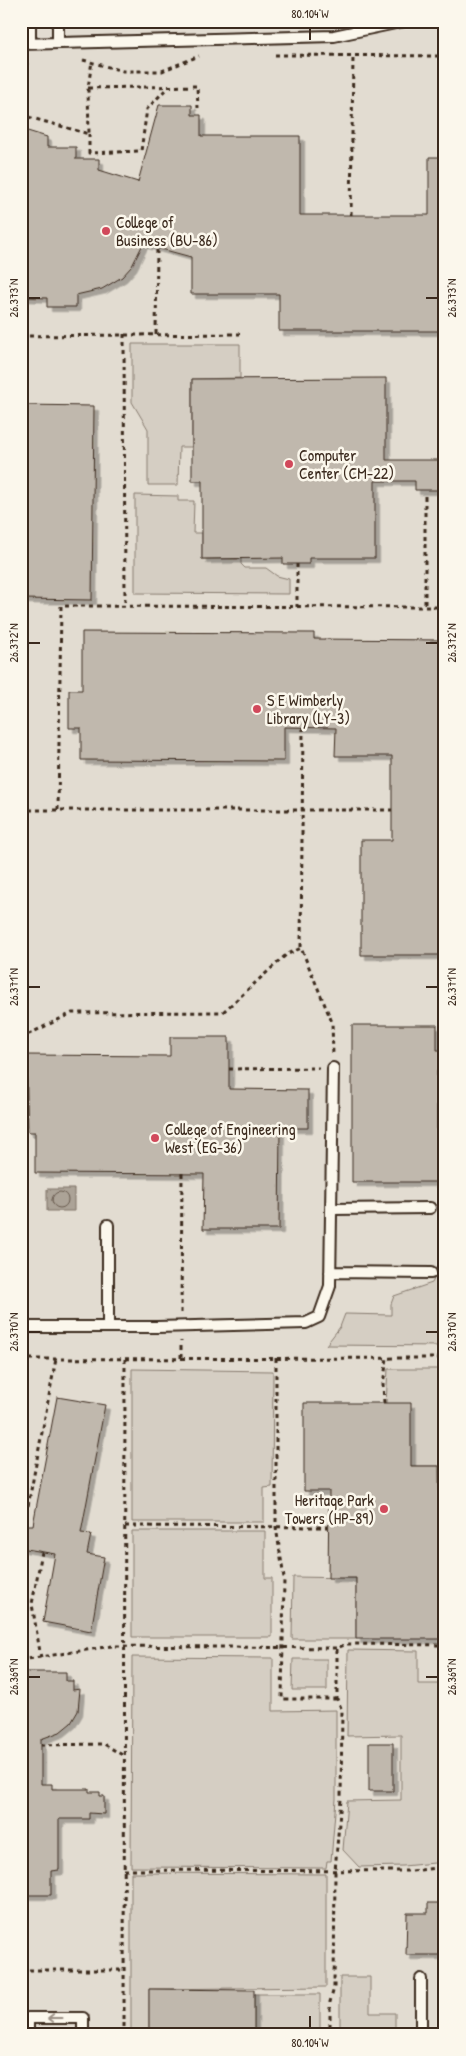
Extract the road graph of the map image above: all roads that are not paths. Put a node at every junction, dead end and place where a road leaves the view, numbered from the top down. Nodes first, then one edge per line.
1 (30, 21) edge
2 (58, 21) edge
3 (405, 21) edge
4 (26, 43) edge
5 (58, 43) junction
6 (333, 1068) road end
7 (430, 1208) dead end
8 (331, 1209) junction
9 (108, 1225) dead end
10 (330, 1272) junction
11 (431, 1273) dead end
12 (21, 1327) edge
13 (108, 1327) junction
14 (421, 1979) dead end
15 (28, 2035) edge
16 (83, 2035) edge
17 (421, 2035) edge

1 - 4 lane
2 - 5 lane
3 - 5 lane
4 - 5 lane
6 - 8 lane
7 - 8 lane
8 - 10 lane
9 - 13 lane
10 - 11 lane
10 - 13 lane
12 - 13 lane
14 - 17 lane
16 -> 15 lane

